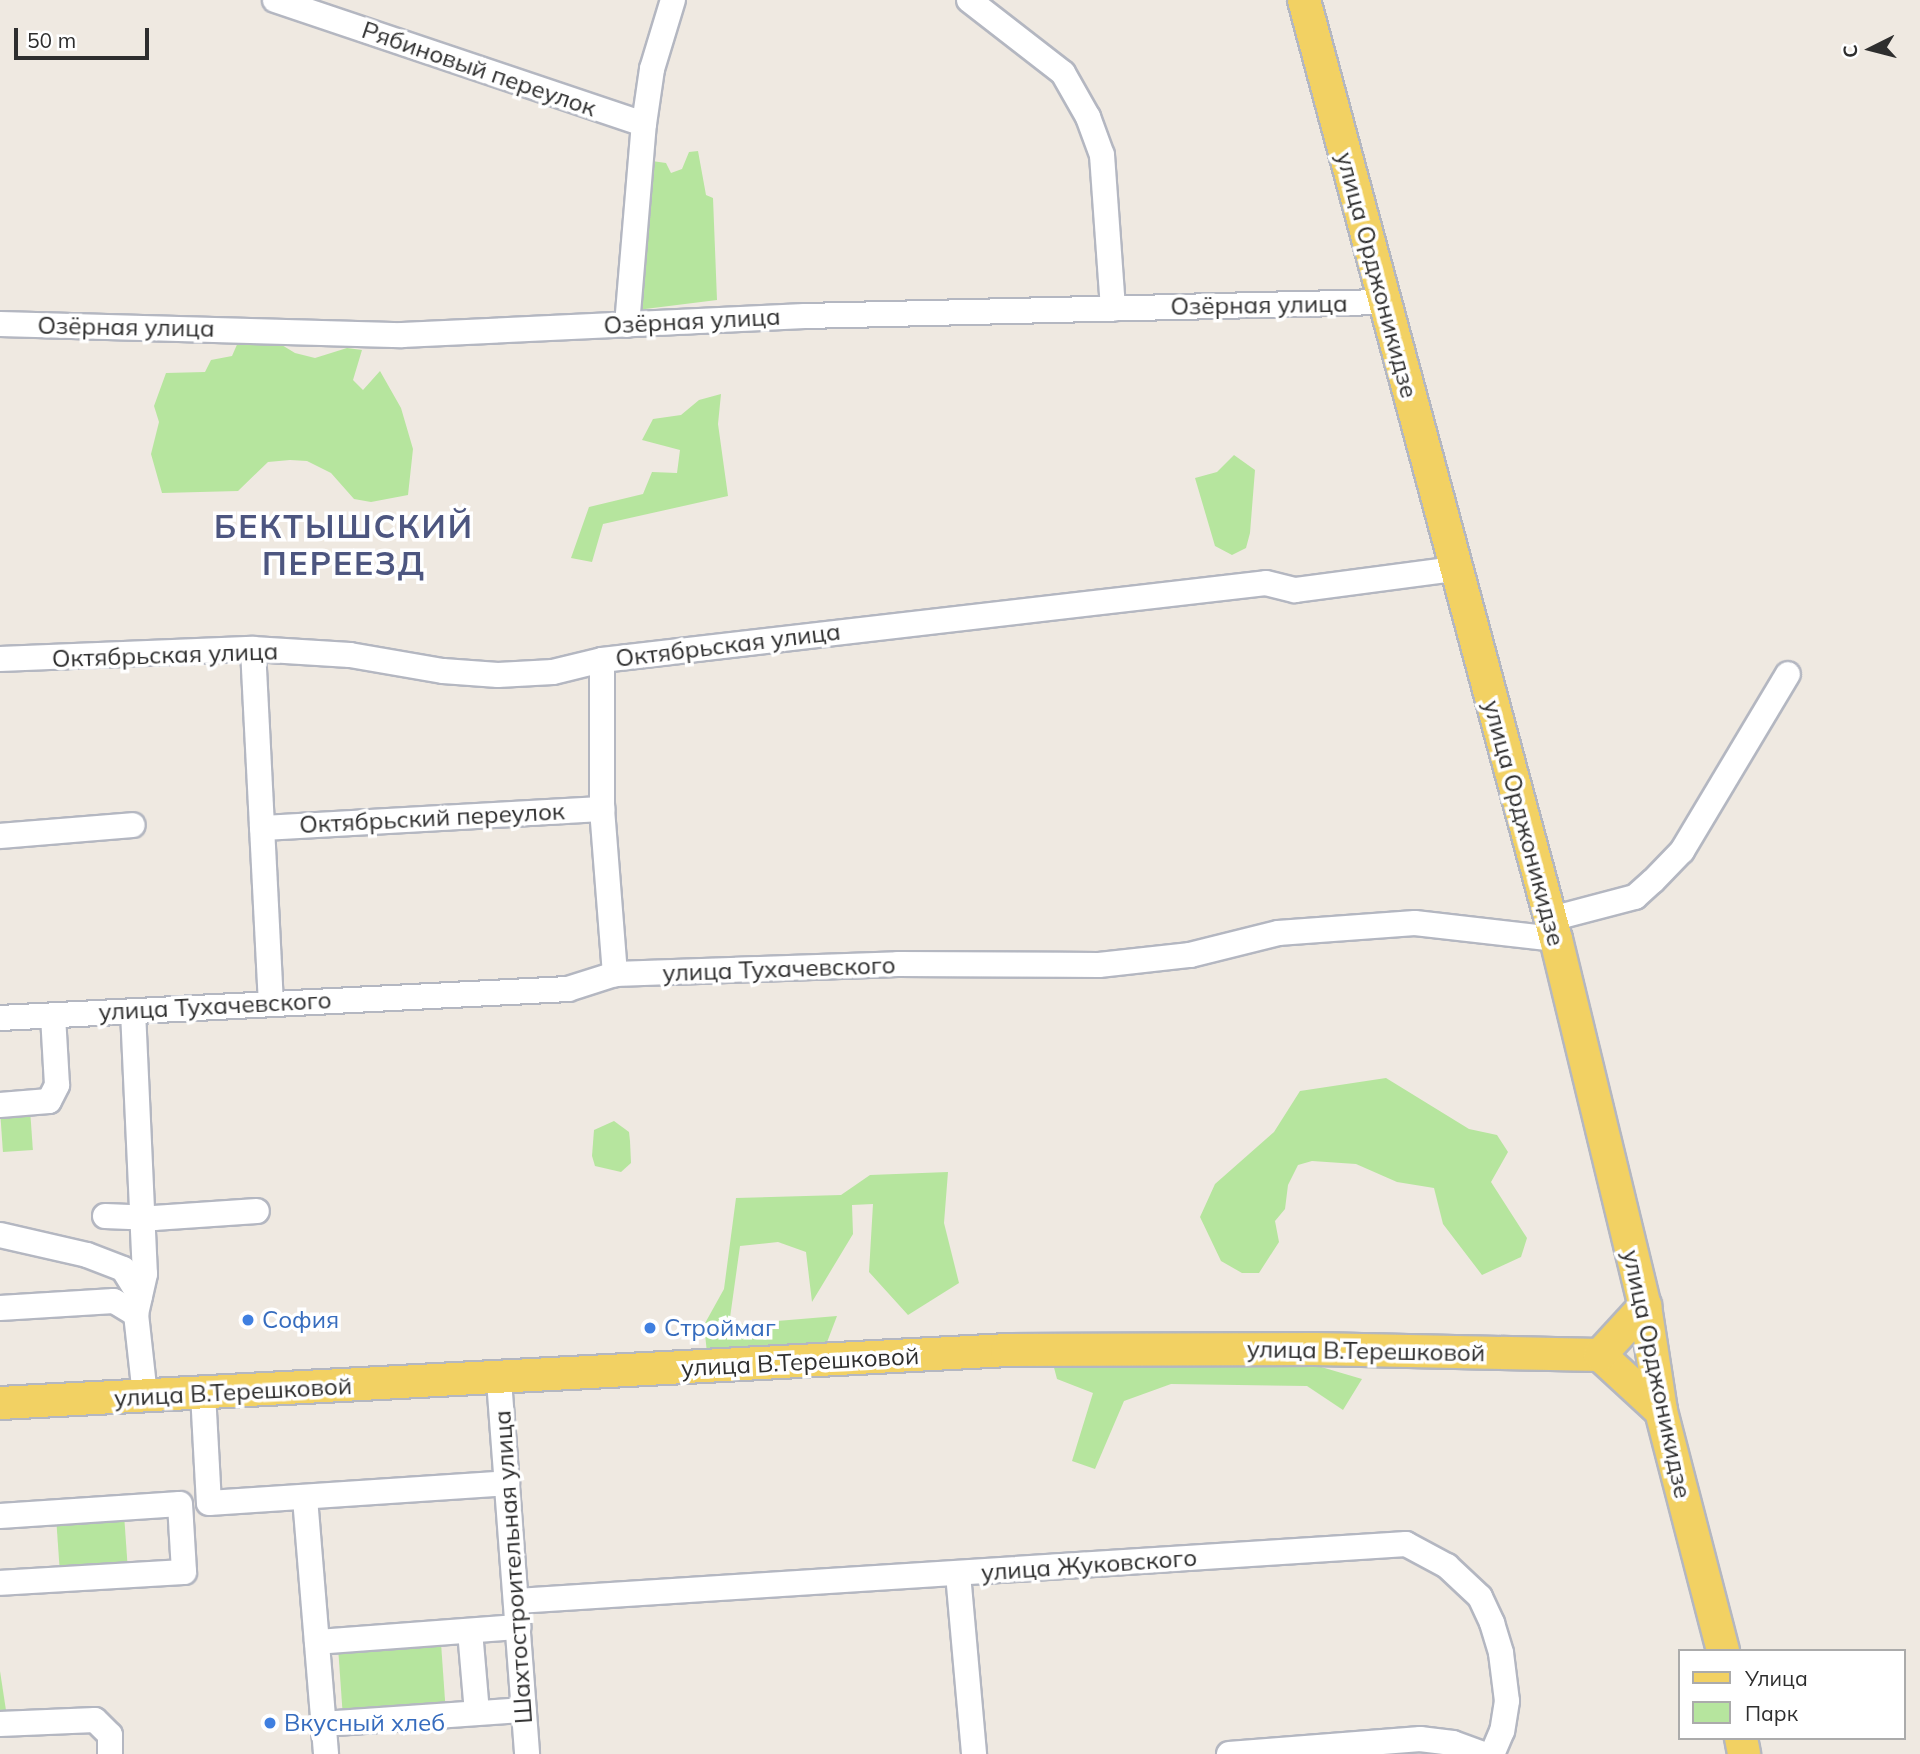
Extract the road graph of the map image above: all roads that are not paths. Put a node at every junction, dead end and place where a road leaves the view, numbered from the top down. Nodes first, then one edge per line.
1 (275, 0) edge
2 (673, 0) edge
3 (969, 0) edge
4 (1304, 0) edge
5 (644, 124) junction
6 (1384, 302) junction
7 (1113, 309) junction
8 (0, 324) edge
9 (626, 325) junction
10 (1455, 569) junction
11 (253, 649) junction
12 (0, 659) edge
13 (602, 660) junction
14 (1788, 674) dead end
15 (602, 808) junction
16 (133, 825) dead end
17 (262, 828) junction
18 (0, 836) edge
19 (1554, 929) junction
20 (615, 974) junction
21 (271, 1002) junction
22 (133, 1011) junction
23 (53, 1015) junction
24 (0, 1018) edge
25 (0, 1105) edge
26 (257, 1211) dead end
27 (105, 1216) dead end
28 (144, 1216) junction
29 (0, 1235) edge
30 (138, 1305) junction
31 (1645, 1306) junction
32 (0, 1308) edge
33 (1600, 1355) junction
34 (499, 1380) junction
35 (203, 1394) junction
36 (145, 1396) junction
37 (0, 1403) edge
38 (1661, 1411) junction
39 (508, 1483) junction
40 (304, 1498) junction
41 (209, 1503) junction
42 (180, 1504) junction
43 (0, 1516) edge
44 (958, 1574) junction
45 (0, 1583) edge
46 (517, 1601) junction
47 (518, 1627) junction
48 (470, 1631) junction
49 (317, 1642) junction
50 (1722, 1649) edge
51 (524, 1710) junction
52 (477, 1713) junction
53 (0, 1724) edge
54 (323, 1724) junction
55 (110, 1754) edge
56 (326, 1754) edge
57 (527, 1754) edge
58 (974, 1754) edge
59 (1229, 1754) edge
60 (1483, 1754) edge
61 (1492, 1754) edge

1 - 5 street, Рябиновый переулок
2 - 5 street
3 - 7 street
4 - 6 main road, улица Орджоникидзе
5 - 9 street
6 - 7 street, Озёрная улица
6 - 10 main road, улица Орджоникидзе
7 - 9 street, Озёрная улица
8 - 9 street, Озёрная улица
10 - 13 street, Октябрьская улица
10 - 19 main road, улица Орджоникидзе
11 - 12 street, Октябрьская улица
11 - 13 street, Октябрьская улица
11 - 17 street
13 - 15 street
14 - 19 street
15 - 17 street, Октябрьский переулок
15 - 20 street
16 - 18 street
17 - 21 street
19 - 20 street, улица Тухачевского
19 - 31 main road, улица Орджоникидзе
20 - 21 street, улица Тухачевского
21 - 22 street, улица Тухачевского
22 - 23 street, улица Тухачевского
22 - 28 street
23 - 24 street, улица Тухачевского
23 - 25 street
26 - 28 street
27 - 28 street
28 - 30 street
29 - 30 street
30 - 32 street
30 - 36 street
31 - 33 main road
31 - 38 main road, улица Орджоникидзе
33 - 34 main road, улица В.Терешковой
33 - 38 main road
34 - 35 main road, улица В.Терешковой
34 - 39 street, Шахтостроительная улица
35 - 36 main road, улица В.Терешковой
35 - 41 street
36 - 37 main road, улица В.Терешковой
38 - 50 main road, улица Орджоникидзе
39 - 40 street
39 - 46 street, Шахтостроительная улица
40 - 41 street
40 - 49 street
41 - 42 street
42 - 43 street
42 - 45 street
44 - 46 street, улица Жуковского
44 - 58 street
44 - 61 street, улица Жуковского
46 - 47 street, Шахтостроительная улица
47 - 48 street
47 - 51 street, Шахтостроительная улица
48 - 49 street
48 - 52 street
49 - 54 street
51 - 52 street
51 - 57 street, Шахтостроительная улица
52 - 54 street
53 - 55 street
54 - 56 street
59 - 60 street

